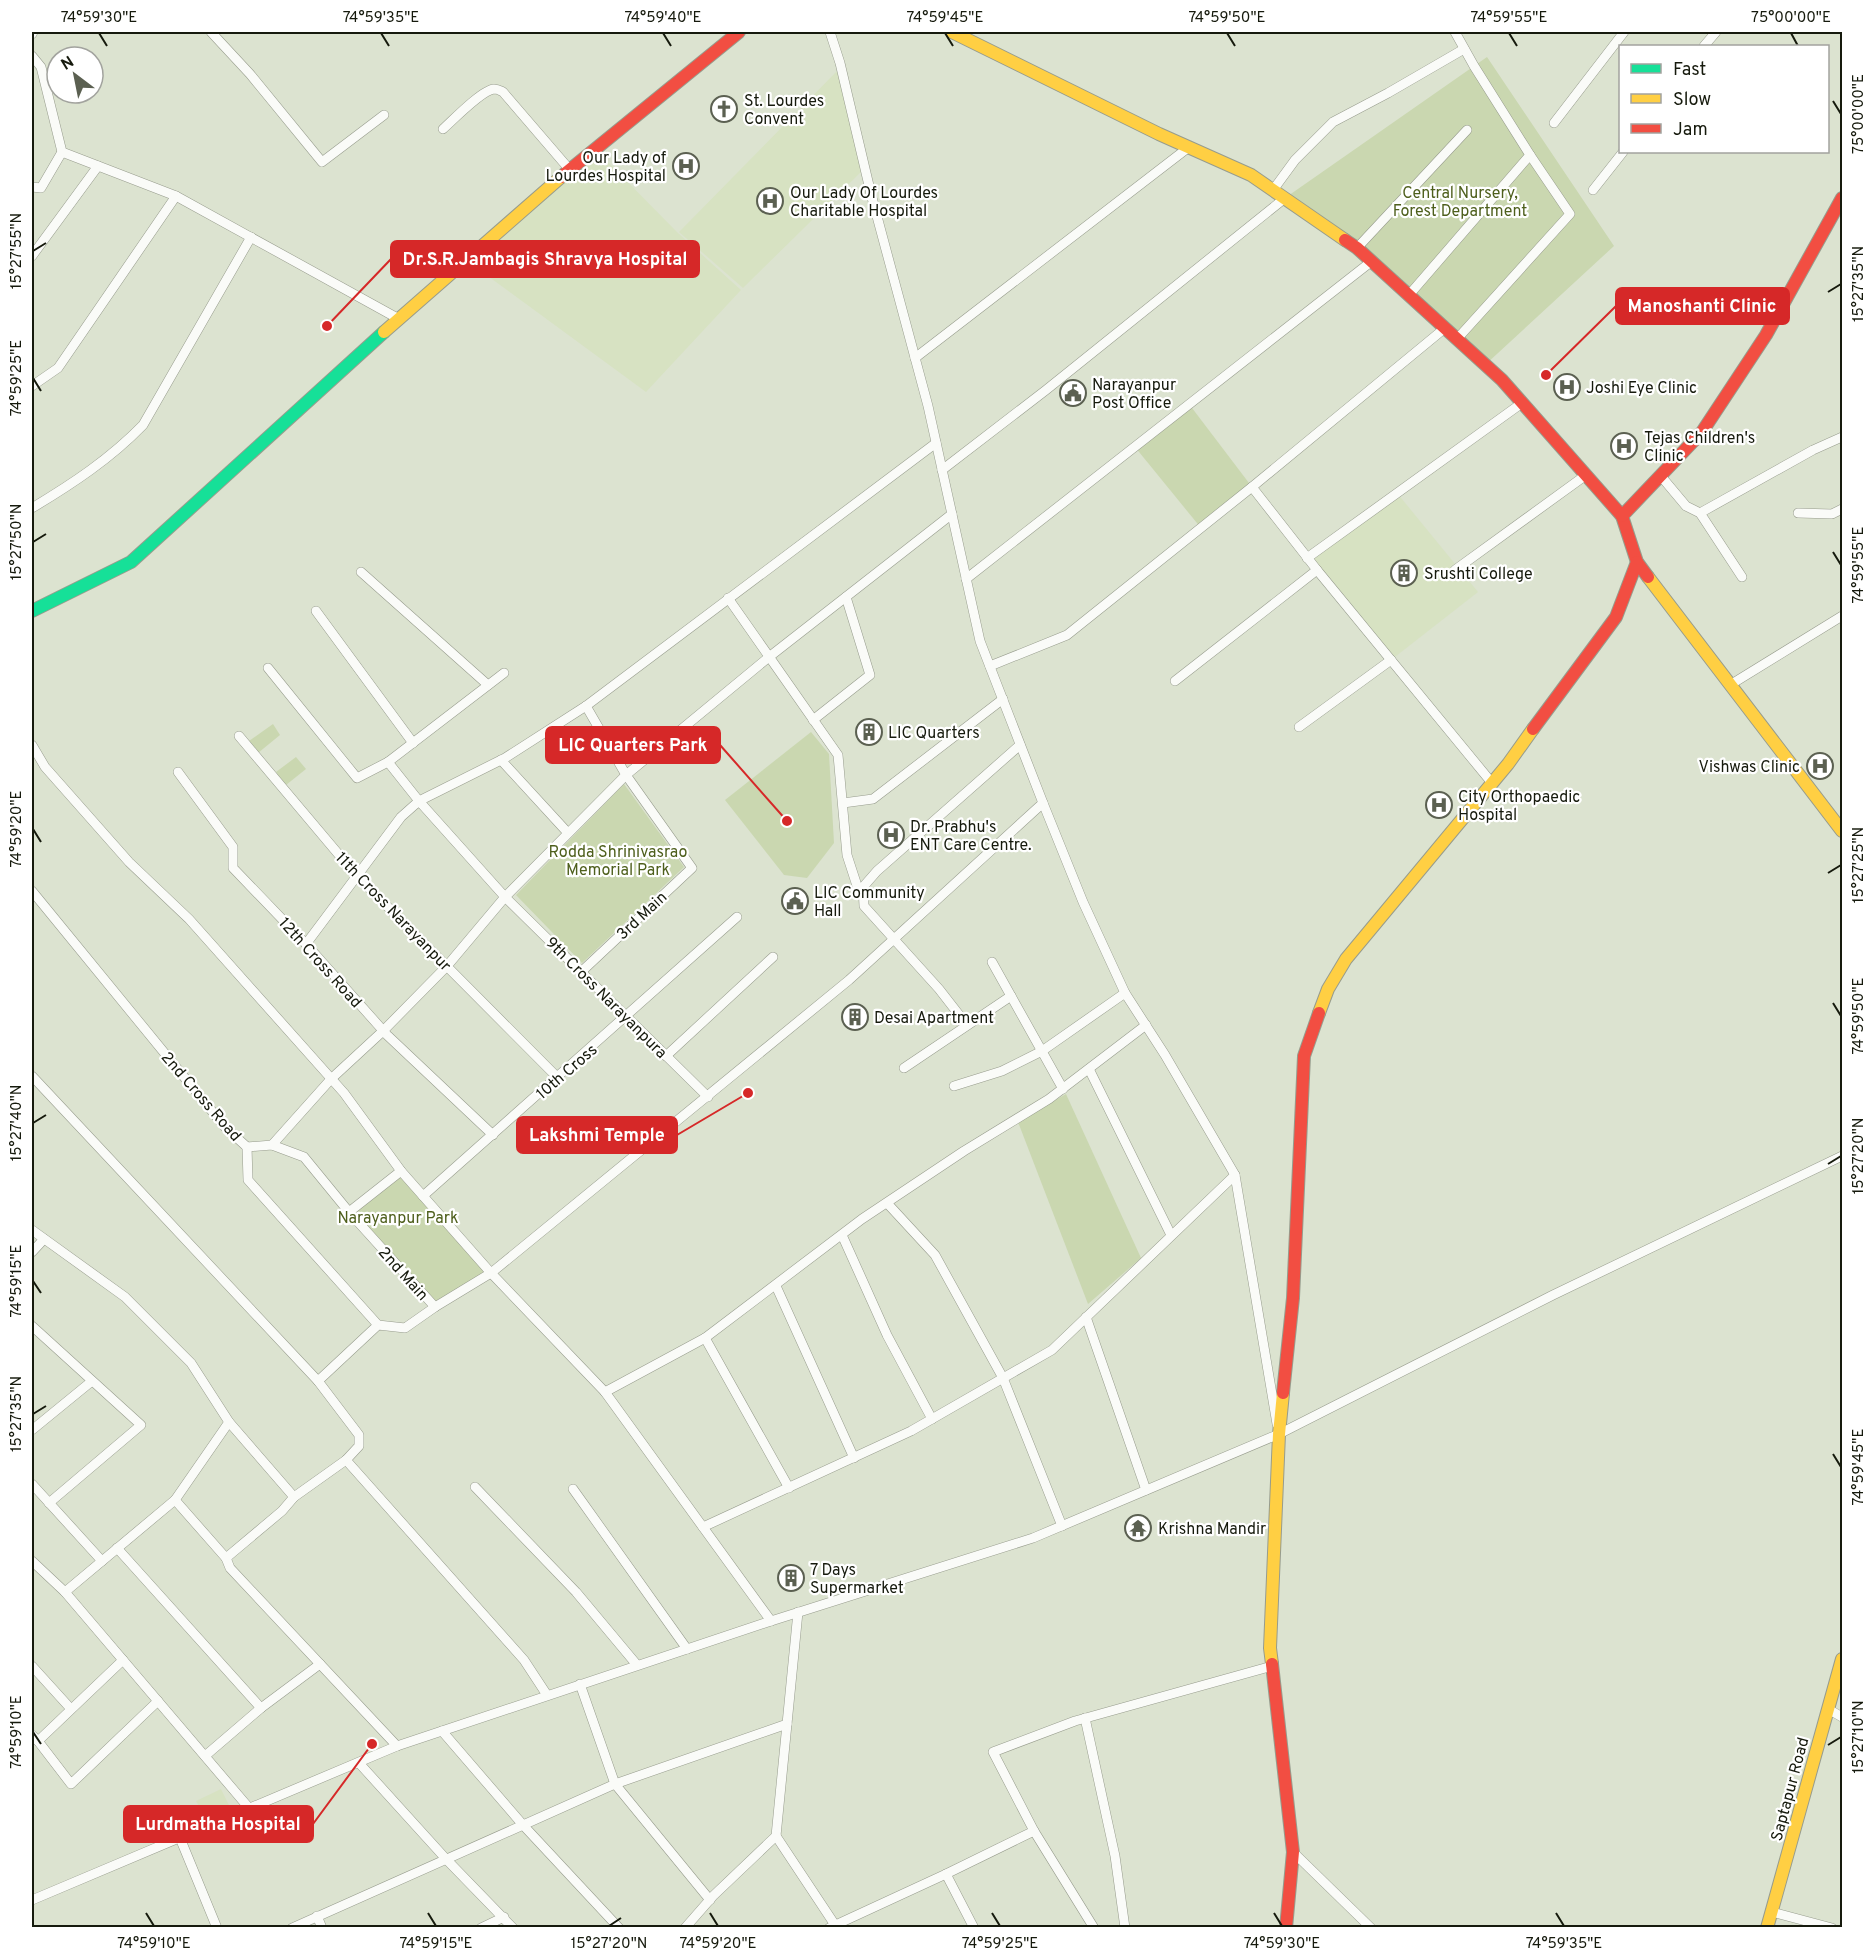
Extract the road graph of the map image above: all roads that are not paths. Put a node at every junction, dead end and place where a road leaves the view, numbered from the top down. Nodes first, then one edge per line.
1 (211, 32) edge
2 (740, 32) edge
3 (830, 32) edge
4 (951, 32) edge
5 (1455, 32) edge
6 (1623, 32) edge
7 (1716, 32) edge
8 (1705, 45) edge
9 (1464, 49) junction
10 (32, 56) edge
11 (384, 115) dead end
12 (1554, 123) dead end
13 (443, 129) dead end
14 (1467, 130) dead end
15 (1189, 147) junction
16 (62, 152) junction
17 (1622, 153) edge
18 (1530, 155) junction
19 (98, 166) junction
20 (570, 171) junction
21 (32, 187) edge
22 (1273, 190) junction
23 (1593, 190) dead end
24 (176, 196) junction
25 (1285, 198) junction
26 (1842, 198) edge
27 (251, 237) junction
28 (1357, 248) junction
29 (32, 256) edge
30 (1372, 261) junction
31 (1409, 295) junction
32 (399, 319) junction
33 (1445, 328) junction
34 (1457, 339) junction
35 (915, 358) junction
36 (32, 386) edge
37 (1522, 403) junction
38 (1842, 437) edge
39 (936, 442) junction
40 (942, 470) junction
41 (1586, 475) junction
42 (1660, 475) junction
43 (1252, 487) junction
44 (32, 508) edge
45 (1842, 509) edge
46 (1700, 513) junction
47 (1798, 513) dead end
48 (952, 514) junction
49 (1622, 516) junction
50 (1307, 558) junction
51 (1637, 562) junction
52 (1317, 570) junction
53 (1455, 570) dead end
54 (361, 572) dead end
55 (1742, 577) dead end
56 (966, 579) junction
57 (846, 597) junction
58 (728, 598) junction
59 (32, 611) edge
60 (316, 611) dead end
61 (1842, 616) edge
62 (769, 657) junction
63 (1390, 660) junction
64 (990, 666) junction
65 (268, 668) dead end
66 (504, 673) dead end
67 (1175, 681) dead end
68 (488, 685) junction
69 (1730, 685) junction
70 (1003, 699) junction
71 (586, 706) junction
72 (813, 720) junction
73 (1299, 728) dead end
74 (239, 736) dead end
75 (413, 743) junction
76 (32, 745) edge
77 (1020, 745) junction
78 (501, 760) junction
79 (388, 762) junction
80 (178, 772) dead end
81 (626, 775) junction
82 (1492, 783) junction
83 (419, 801) junction
84 (843, 803) junction
85 (1043, 803) junction
86 (1842, 831) edge
87 (568, 833) junction
88 (356, 875) junction
89 (32, 891) edge
90 (505, 897) junction
91 (864, 906) junction
92 (737, 917) dead end
93 (895, 939) junction
94 (306, 944) junction
95 (772, 957) dead end
96 (992, 962) dead end
97 (447, 966) junction
98 (581, 972) junction
99 (1125, 993) junction
100 (1011, 996) junction
101 (627, 1017) junction
102 (968, 1025) junction
103 (1146, 1025) junction
104 (383, 1031) junction
105 (1042, 1051) junction
106 (666, 1056) junction
107 (903, 1068) dead end
108 (1089, 1069) junction
109 (32, 1076) edge
110 (331, 1078) junction
111 (558, 1078) junction
112 (954, 1086) dead end
113 (1063, 1089) junction
114 (708, 1097) junction
115 (493, 1135) junction
116 (272, 1145) junction
117 (247, 1147) junction
118 (1842, 1156) edge
119 (401, 1171) junction
120 (1235, 1175) junction
121 (423, 1196) junction
122 (887, 1203) junction
123 (349, 1212) junction
124 (32, 1230) edge
125 (842, 1235) junction
126 (1171, 1235) junction
127 (44, 1239) junction
128 (32, 1252) edge
129 (491, 1272) junction
130 (776, 1286) junction
131 (435, 1307) junction
132 (1086, 1317) junction
133 (378, 1325) junction
134 (32, 1326) edge
135 (40, 1335) junction
136 (705, 1338) junction
137 (32, 1342) edge
138 (1003, 1378) junction
139 (92, 1381) junction
140 (318, 1381) junction
141 (605, 1392) junction
142 (932, 1419) junction
143 (230, 1422) junction
144 (32, 1430) edge
145 (1279, 1434) junction
146 (854, 1458) junction
147 (346, 1460) junction
148 (32, 1484) edge
149 (475, 1487) dead end
150 (789, 1488) junction
151 (573, 1489) dead end
152 (1146, 1490) junction
153 (294, 1497) junction
154 (175, 1500) junction
155 (49, 1503) junction
156 (1062, 1526) junction
157 (703, 1527) junction
158 (117, 1548) junction
159 (226, 1558) junction
160 (32, 1561) edge
161 (102, 1561) junction
162 (65, 1592) junction
163 (798, 1612) junction
164 (771, 1621) junction
165 (687, 1649) junction
166 (1842, 1659) edge
167 (123, 1660) junction
168 (320, 1664) junction
169 (32, 1665) edge
170 (637, 1665) junction
171 (1272, 1666) junction
172 (580, 1684) junction
173 (547, 1695) junction
174 (158, 1701) junction
175 (261, 1708) junction
176 (71, 1709) junction
177 (1828, 1709) junction
178 (1842, 1717) edge
179 (1084, 1718) junction
180 (787, 1724) junction
181 (442, 1731) junction
182 (35, 1738) edge
183 (397, 1746) junction
184 (205, 1756) junction
185 (359, 1762) junction
186 (615, 1784) junction
187 (249, 1808) junction
188 (523, 1825) junction
189 (1034, 1831) junction
190 (776, 1836) junction
191 (180, 1838) junction
192 (1293, 1852) junction
193 (446, 1859) junction
194 (946, 1874) junction
195 (32, 1900) edge
196 (710, 1900) junction
197 (1772, 1912) junction
198 (317, 1916) junction
199 (504, 1917) junction
200 (834, 1926) edge
201 (217, 1928) edge
202 (292, 1928) edge
203 (322, 1928) edge
204 (481, 1928) edge
205 (513, 1928) edge
206 (619, 1928) edge
207 (685, 1928) edge
208 (974, 1928) edge
209 (1094, 1928) edge
210 (1125, 1928) edge
211 (1286, 1928) edge
212 (1371, 1928) edge
213 (1767, 1928) edge
214 (1832, 1928) edge

1 - 11 street
2 - 20 street
3 - 35 street
4 - 15 street
5 - 9 street
6 - 12 street
7 - 8 street
9 - 18 street
9 - 22 street
10 - 16 street
13 - 20 street
14 - 28 street
15 - 22 street
15 - 35 street
16 - 19 street
16 - 21 street
17 - 23 street
18 - 31 street
18 - 34 street
19 - 24 street
19 - 29 street
20 - 32 street
22 - 25 street
24 - 27 street
24 - 36 street
25 - 28 street
25 - 40 street
26 - 42 street
27 - 32 street
27 - 44 street
28 - 30 street
30 - 31 street
30 - 56 street
31 - 33 street
32 - 59 street
33 - 34 street
33 - 43 street
34 - 37 street
35 - 39 street
37 - 41 street
37 - 50 street
38 - 46 street
39 - 40 street
39 - 58 street
40 - 48 street
41 - 49 street
41 - 53 street
42 - 46 street
42 - 49 street
43 - 50 street
43 - 64 street
45 - 47 street
46 - 55 street
48 - 56 street
48 - 57 street
49 - 51 street
50 - 52 street
51 - 69 street
51 - 82 street
52 - 63 street
52 - 67 street
54 - 68 street
56 - 64 street
57 - 62 street
57 - 72 street
58 - 62 street
58 - 71 street
60 - 75 street
61 - 69 street
62 - 72 street
62 - 81 street
63 - 73 street
63 - 82 street
64 - 70 street
65 - 79 street
66 - 68 street
68 - 75 street
69 - 86 street
70 - 77 street
70 - 84 street
71 - 78 street
71 - 81 street
72 - 84 street
74 - 88 street, 11th Cross Narayanpur
75 - 79 street
76 - 110 street
77 - 85 street
77 - 91 street
78 - 83 street
78 - 87 street
79 - 83 street, 9th Cross Narayanpura
80 - 94 street, 12th Cross Road
81 - 87 street
81 - 98 street, 3rd Main
82 - 145 street
83 - 88 street
83 - 90 street, 9th Cross Narayanpura
84 - 91 street
85 - 93 street
85 - 99 street
87 - 90 street
88 - 94 street
88 - 97 street, 11th Cross Narayanpur
89 - 117 street, 2nd Cross Road
90 - 97 street
90 - 98 street, 9th Cross Narayanpura
91 - 93 street
92 - 101 street, 10th Cross
93 - 102 street
93 - 114 street
94 - 104 street, 12th Cross Road
95 - 106 street
96 - 100 street
97 - 104 street
97 - 111 street, 11th Cross Narayanpur
98 - 101 street, 9th Cross Narayanpura
99 - 103 street
99 - 105 street
100 - 102 street
100 - 105 street
101 - 106 street, 9th Cross Narayanpura
101 - 111 street, 10th Cross
102 - 107 street
103 - 108 street
103 - 120 street
104 - 110 street
104 - 115 street, 12th Cross Road
105 - 112 street
105 - 113 street
106 - 114 street, 9th Cross Narayanpura
108 - 113 street
108 - 126 street
109 - 140 street
110 - 116 street
110 - 119 street
111 - 115 street, 10th Cross
113 - 122 street
114 - 129 street
115 - 121 street, 10th Cross
116 - 117 street, 2nd Cross Road
116 - 123 street, 2nd Cross Road
117 - 133 street
118 - 145 street
119 - 121 street
119 - 123 street
120 - 126 street
120 - 145 street
121 - 129 street
122 - 125 street
122 - 138 street
123 - 131 street, 2nd Main
124 - 127 street
125 - 130 street
125 - 142 street
126 - 132 street
127 - 128 street
127 - 143 street
129 - 131 street
129 - 141 street
130 - 136 street
130 - 146 street
131 - 133 street
132 - 138 street
132 - 152 street
133 - 140 street
134 - 135 street
135 - 137 street
135 - 139 street
136 - 141 street
136 - 150 street
138 - 142 street
138 - 156 street
139 - 144 street
139 - 155 street
140 - 147 street
141 - 157 street
142 - 146 street
143 - 153 street
143 - 154 street
145 - 152 street
145 - 171 street
146 - 150 street
147 - 153 street
147 - 173 street
148 - 155 street
149 - 170 street
150 - 157 street
151 - 165 street
152 - 156 street
153 - 159 street
154 - 158 street
154 - 159 street
155 - 161 street
156 - 163 street
157 - 164 street
158 - 161 street
158 - 175 street
159 - 168 street
160 - 162 street
161 - 162 street
162 - 167 street
163 - 164 street
163 - 180 street
164 - 165 street
165 - 170 street
166 - 177 street, Saptapur Road
167 - 174 street
167 - 176 street
168 - 175 street
168 - 183 street
169 - 176 street
170 - 172 street
171 - 179 street
171 - 192 street
172 - 173 street
172 - 186 street
173 - 181 street
174 - 182 street
174 - 184 street
175 - 184 street
176 - 182 street
177 - 178 street
177 - 197 street, Saptapur Road
179 - 189 street
179 - 210 street
180 - 186 street
180 - 190 street
181 - 183 street
181 - 188 street
183 - 185 street
184 - 187 street
185 - 187 street
185 - 193 street
186 - 188 street
186 - 196 street
187 - 191 street
188 - 193 street
188 - 206 street
189 - 194 street
189 - 209 street
190 - 196 street
190 - 200 street
191 - 195 street
191 - 201 street
192 - 211 street
192 - 212 street
193 - 198 street
193 - 199 street
194 - 200 street
194 - 208 street
196 - 207 street
197 - 213 street, Saptapur Road
197 - 214 street
198 - 202 street
198 - 203 street
199 - 204 street
199 - 205 street

